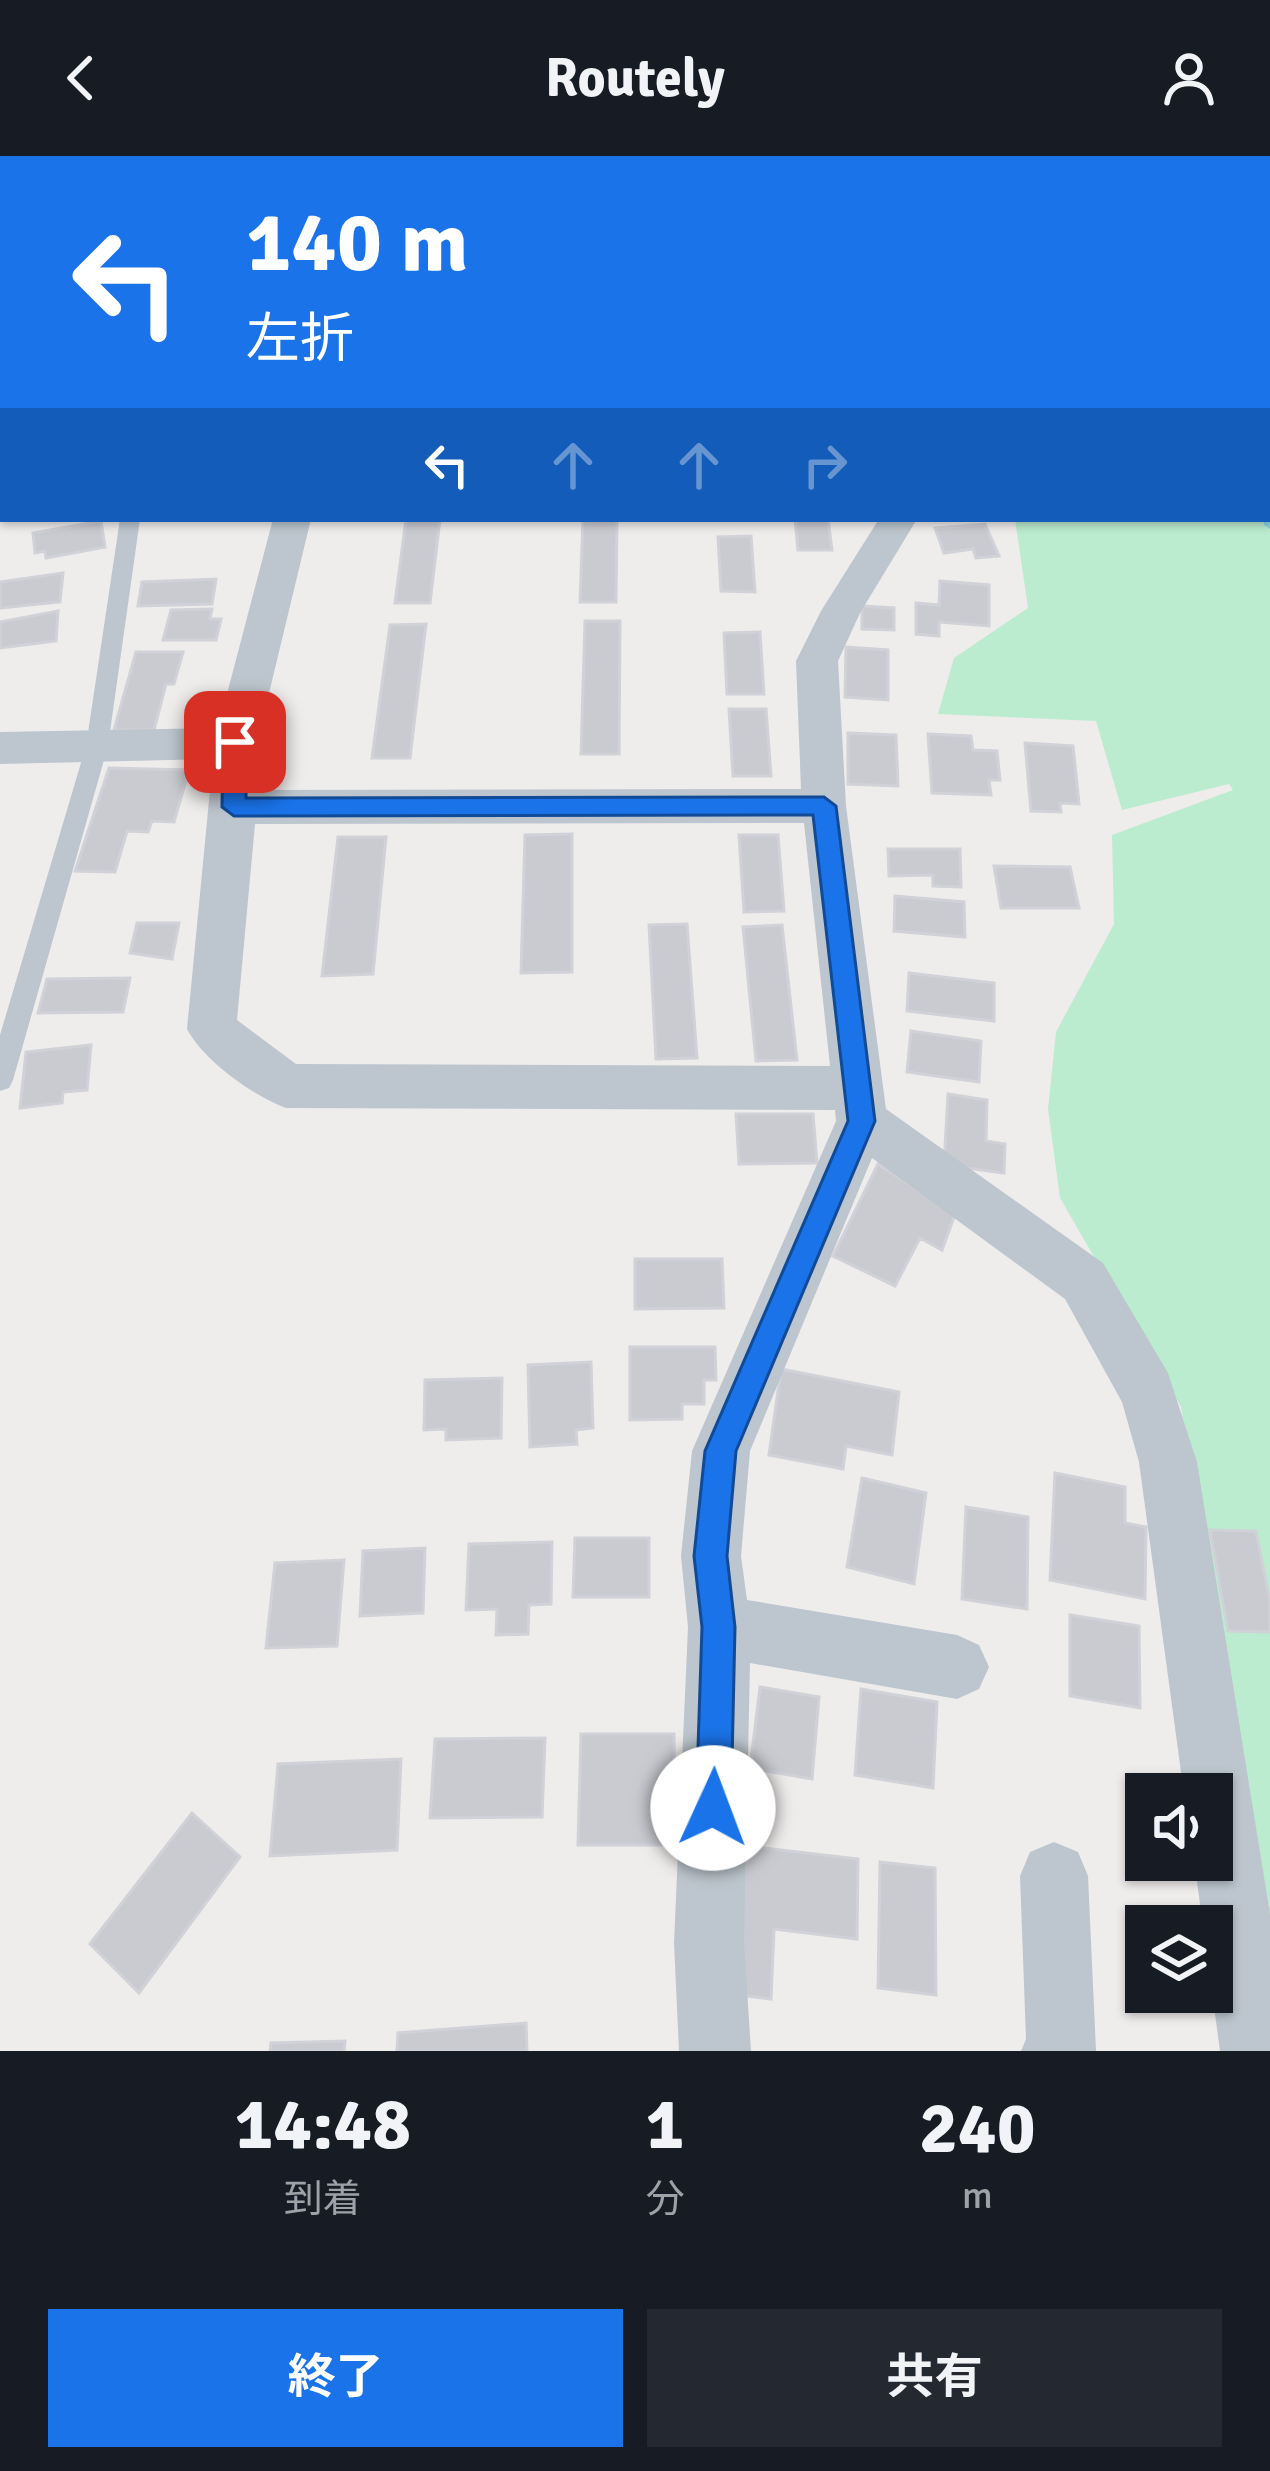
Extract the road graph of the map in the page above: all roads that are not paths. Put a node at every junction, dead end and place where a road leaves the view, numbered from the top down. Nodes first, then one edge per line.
1 (130, 522) edge
2 (291, 522) edge
3 (898, 522) edge
4 (235, 742) junction
5 (98, 746) junction
6 (0, 748) edge
7 (824, 806) junction
8 (234, 807) junction
9 (0, 1080) edge
10 (860, 1105) junction
11 (718, 1627) junction
12 (957, 1667) dead end
13 (1054, 1876) dead end
14 (715, 2051) edge
15 (1057, 2051) edge
16 (1256, 2051) edge

1 - 5 lane
2 - 4 street
3 - 7 street
4 - 5 street
4 - 8 street
5 - 6 street
5 - 9 lane
7 - 8 street
7 - 10 street
8 - 10 street
10 - 11 street
10 - 16 street
11 - 12 street
11 - 14 street
13 - 15 street

